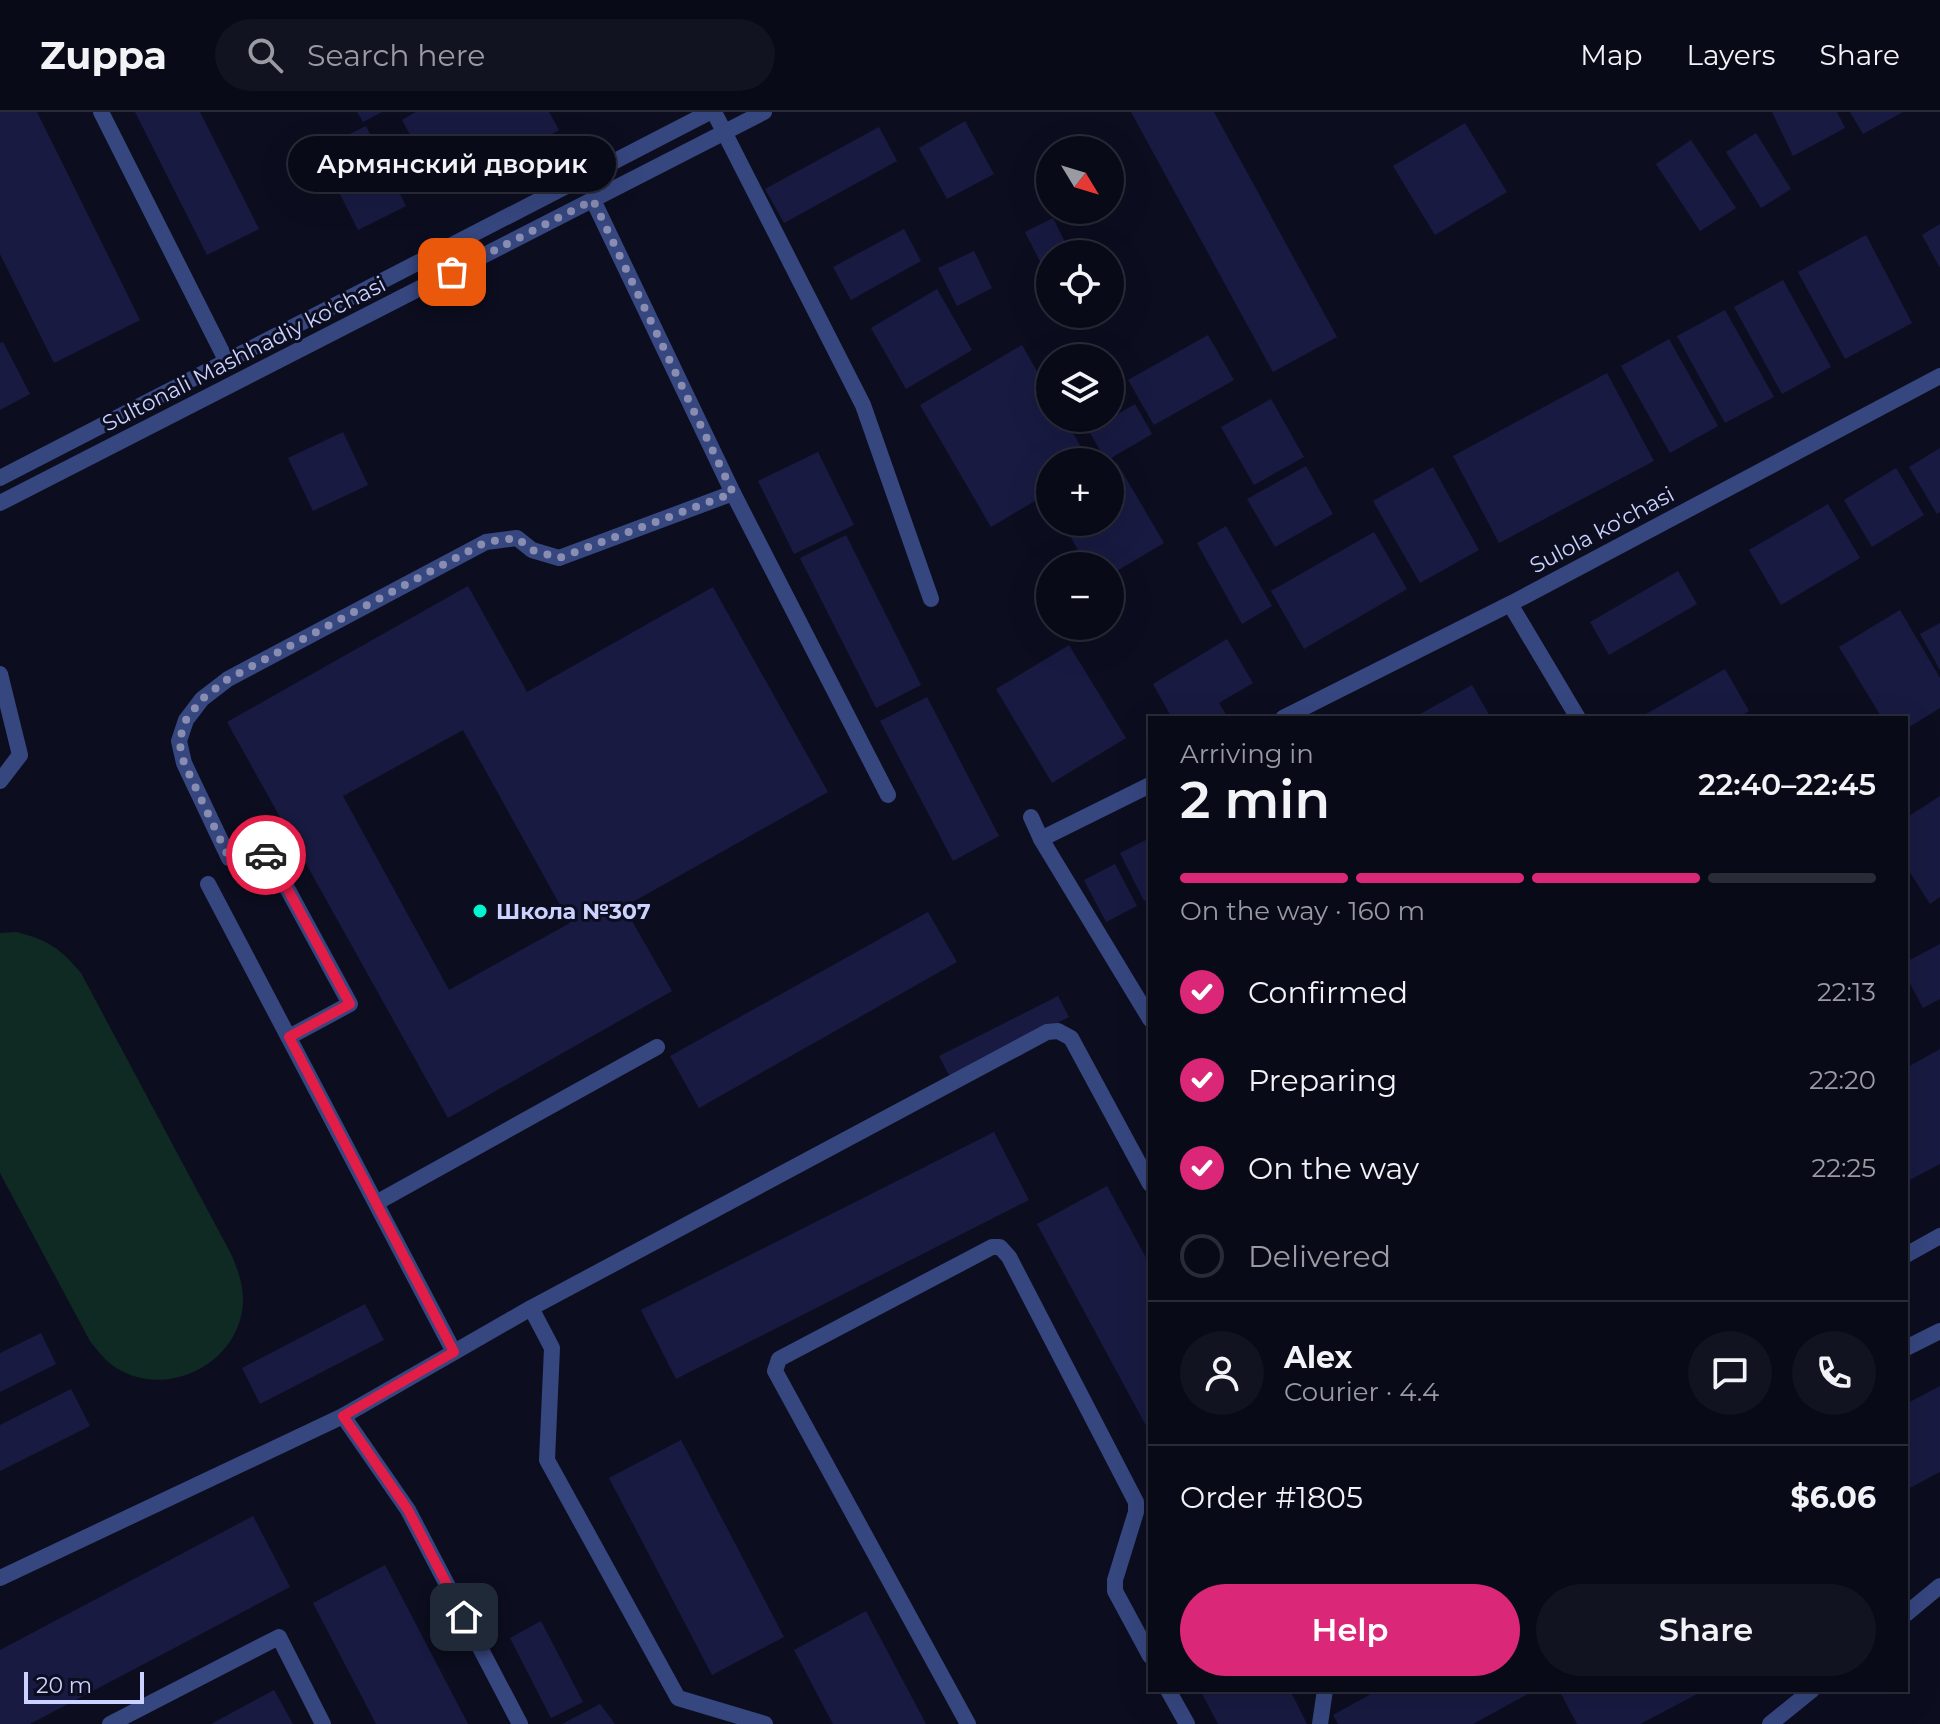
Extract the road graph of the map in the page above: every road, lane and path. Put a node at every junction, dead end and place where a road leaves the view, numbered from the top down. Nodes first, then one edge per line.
1 (101, 112) edge
2 (712, 112) edge
3 (764, 112) edge
4 (724, 133) junction
5 (593, 200) junction
6 (227, 362) junction
7 (1940, 376) edge
8 (0, 478) edge
9 (733, 493) junction
10 (0, 503) edge
11 (931, 599) dead end
12 (1510, 604) junction
13 (0, 674) edge
14 (1287, 716) edge
15 (1577, 716) edge
16 (0, 781) edge
17 (1148, 786) edge
18 (888, 795) dead end
19 (1031, 817) dead end
20 (1041, 839) junction
21 (208, 884) dead end
22 (1148, 1016) edge
23 (289, 1037) junction
24 (657, 1047) dead end
25 (1148, 1180) edge
26 (376, 1203) junction
27 (1940, 1236) edge
28 (1908, 1254) edge
29 (531, 1308) junction
30 (1940, 1331) edge
31 (1908, 1347) edge
32 (454, 1352) junction
33 (343, 1416) junction
34 (0, 1578) edge
35 (1940, 1586) edge
36 (1908, 1612) edge
37 (1148, 1652) edge
38 (1169, 1692) edge
39 (1325, 1692) edge
40 (1810, 1692) edge
41 (110, 1724) edge
42 (323, 1724) edge
43 (520, 1724) edge
44 (765, 1724) edge
45 (968, 1724) edge
46 (1187, 1724) edge
47 (1320, 1724) edge
48 (1770, 1724) edge

1 - 6 street
2 - 4 street
2 - 6 street, Sultonali Mashhadiy ko'chasi
3 - 4 street, Sultonali Mashhadiy ko'chasi
4 - 5 street, Sultonali Mashhadiy ko'chasi
4 - 11 street
5 - 9 street
5 - 10 street, Sultonali Mashhadiy ko'chasi
6 - 8 street, Sultonali Mashhadiy ko'chasi
7 - 12 street, Sulola ko'chasi
9 - 18 street
9 - 23 street
12 - 14 street, Sulola ko'chasi
12 - 15 street
13 - 16 street
17 - 20 street
19 - 20 street
20 - 22 street
21 - 23 street
23 - 26 street
24 - 26 street
25 - 29 street
26 - 32 street
27 - 28 street
29 - 32 street
29 - 44 street
30 - 31 street
32 - 33 street
33 - 34 street
33 - 43 street
35 - 36 street
37 - 45 street
38 - 46 street
39 - 47 street
40 - 48 street
41 - 42 street

